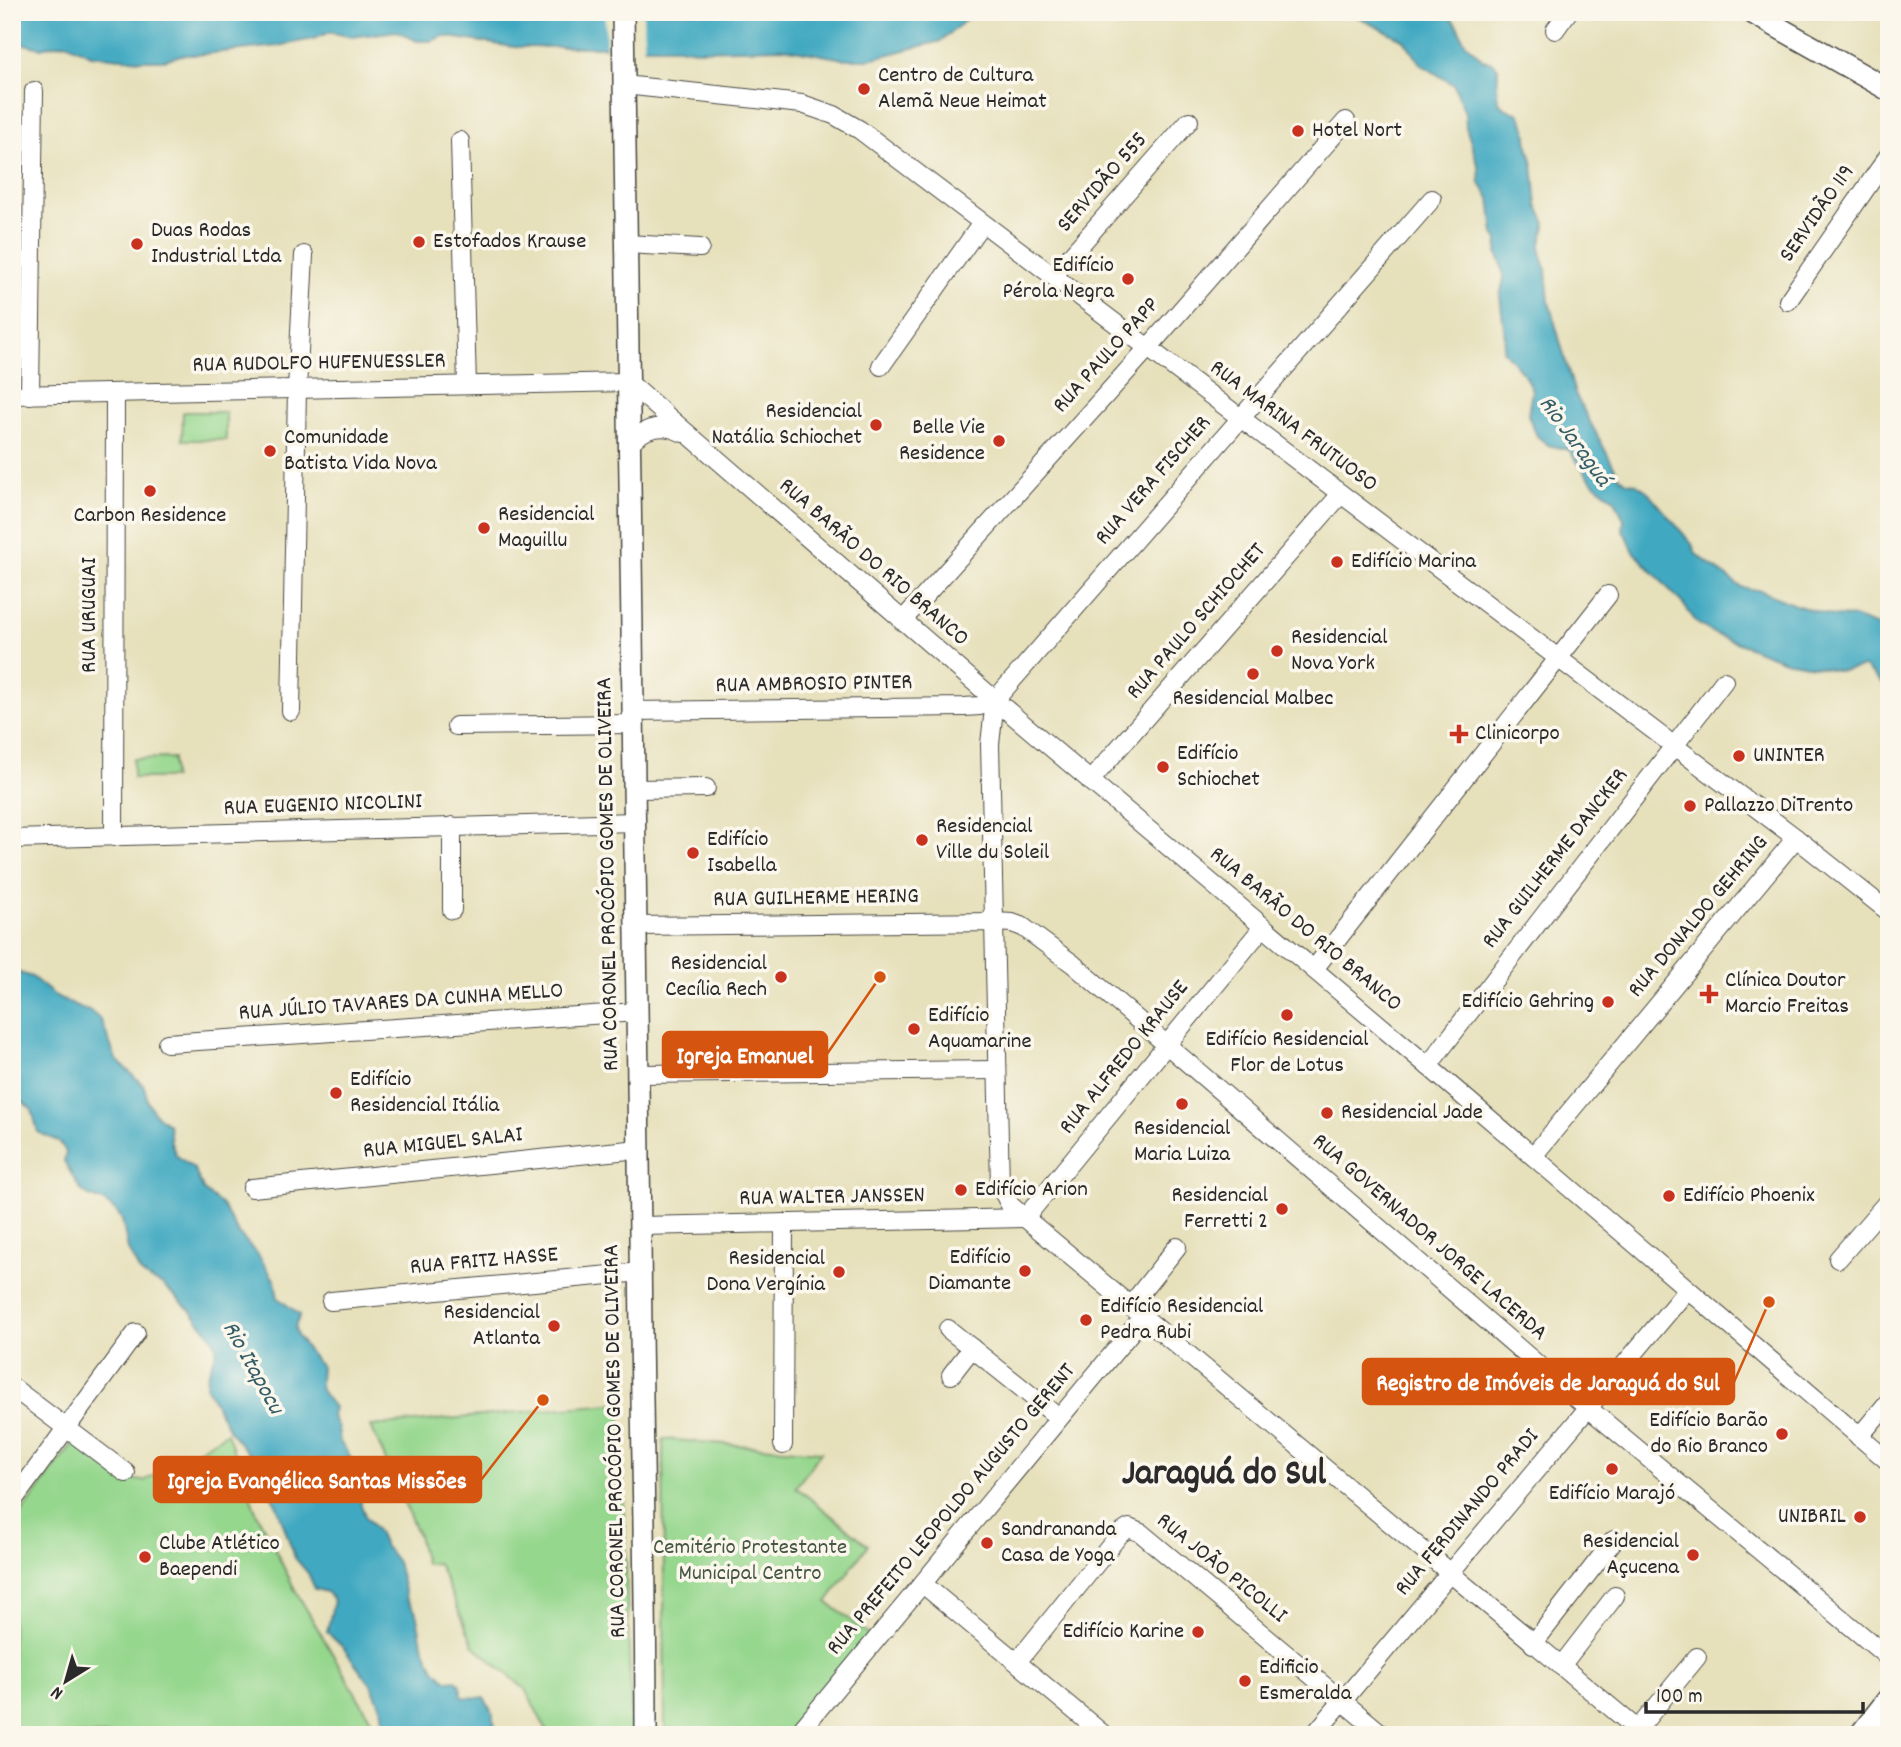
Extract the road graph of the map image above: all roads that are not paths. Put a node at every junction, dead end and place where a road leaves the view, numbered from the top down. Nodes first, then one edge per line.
1 (624, 12) edge
2 (1567, 12) edge
3 (1762, 15) edge
4 (1555, 30) dead end
5 (624, 75) junction
6 (1889, 90) edge
7 (34, 91) dead end
8 (1189, 121) dead end
9 (1346, 121) dead end
10 (460, 141) dead end
11 (1889, 155) edge
12 (1432, 199) dead end
13 (982, 223) junction
14 (626, 244) junction
15 (700, 248) dead end
16 (304, 255) dead end
17 (1053, 276) junction
18 (1788, 302) dead end
19 (1148, 348) junction
20 (881, 366) dead end
21 (628, 382) junction
22 (467, 385) junction
23 (297, 389) junction
24 (116, 393) junction
25 (21, 395) edge
26 (1241, 419) junction
27 (689, 436) junction
28 (631, 442) junction
29 (1341, 494) junction
30 (1608, 595) dead end
31 (902, 621) junction
32 (1558, 658) junction
33 (1724, 681) dead end
34 (995, 700) junction
35 (291, 711) dead end
36 (634, 718) junction
37 (456, 726) dead end
38 (1674, 746) junction
39 (1090, 781) junction
40 (706, 788) dead end
41 (635, 789) junction
42 (635, 822) junction
43 (452, 826) junction
44 (114, 837) junction
45 (1796, 838) junction
46 (12, 839) edge
47 (452, 910) dead end
48 (1889, 912) edge
49 (995, 922) junction
50 (637, 926) junction
51 (1263, 927) junction
52 (1314, 969) junction
53 (638, 1012) junction
54 (167, 1042) dead end
55 (1169, 1045) junction
56 (1428, 1066) junction
57 (996, 1070) junction
58 (638, 1074) junction
59 (639, 1149) junction
60 (1533, 1157) junction
61 (252, 1188) dead end
62 (1889, 1200) edge
63 (1025, 1218) junction
64 (784, 1223) junction
65 (640, 1226) junction
66 (1177, 1247) dead end
67 (1838, 1259) dead end
68 (641, 1272) junction
69 (1687, 1290) junction
70 (331, 1301) dead end
71 (1138, 1310) junction
72 (948, 1329) dead end
73 (136, 1333) dead end
74 (972, 1348) junction
75 (951, 1375) dead end
76 (12, 1387) edge
77 (1889, 1401) edge
78 (1588, 1409) junction
79 (1059, 1418) junction
80 (67, 1427) junction
81 (1859, 1437) junction
82 (783, 1445) dead end
83 (1889, 1462) edge
84 (125, 1473) dead end
85 (12, 1502) edge
86 (1614, 1541) dead end
87 (1450, 1573) junction
88 (923, 1584) junction
89 (1615, 1596) dead end
90 (1533, 1644) junction
91 (1697, 1657) dead end
92 (1889, 1658) edge
93 (1017, 1662) junction
94 (1561, 1666) junction
95 (1889, 1698) edge
96 (1342, 1700) junction
97 (1641, 1732) edge
98 (646, 1735) edge
99 (797, 1735) edge
100 (1104, 1735) edge
101 (1314, 1735) edge
102 (1383, 1735) edge
103 (1860, 1735) edge

1 - 5 main road, RUA CORONEL PROCÓPIO GOMES DE OLIVEIRA
2 - 4 street
3 - 6 main road
5 - 13 street, RUA MARINA FRUTUOSO
5 - 14 main road, RUA CORONEL PROCÓPIO GOMES DE OLIVEIRA
7 - 25 street
8 - 17 street, SERVIDÃO 555
9 - 19 street, RUA PAULO PAPP
10 - 22 street
11 - 18 street, SERVIDÃO 119
12 - 26 street, RUA VERA FISCHER
13 - 17 street, RUA MARINA FRUTUOSO
13 - 20 street
14 - 15 street
14 - 21 main road, RUA CORONEL PROCÓPIO GOMES DE OLIVEIRA
16 - 23 street
17 - 19 street, RUA MARINA FRUTUOSO
19 - 26 street, RUA MARINA FRUTUOSO
19 - 31 street, RUA PAULO PAPP
21 - 22 street, RUA RUDOLFO HUFENUESSLER
21 - 27 street, RUA BARÃO DO RIO BRANCO
21 - 28 main road, RUA CORONEL PROCÓPIO GOMES DE OLIVEIRA
22 - 23 street, RUA RUDOLFO HUFENUESSLER
23 - 24 street, RUA RUDOLFO HUFENUESSLER
23 - 35 street
24 - 25 street, RUA RUDOLFO HUFENUESSLER
24 - 44 street, RUA URUGUAI
26 - 29 street, RUA MARINA FRUTUOSO
26 - 34 street, RUA VERA FISCHER
27 - 28 street, RUA BARÃO DO RIO BRANCO
27 - 31 street, RUA BARÃO DO RIO BRANCO
28 - 36 main road, RUA CORONEL PROCÓPIO GOMES DE OLIVEIRA
29 - 32 street, RUA MARINA FRUTUOSO
29 - 39 street, RUA PAULO SCHIOCHET
30 - 32 street
31 - 34 street, RUA BARÃO DO RIO BRANCO
32 - 38 street, RUA MARINA FRUTUOSO
32 - 52 street
33 - 38 street, RUA GUILHERME DANCKER
34 - 36 street, RUA AMBROSIO PINTER
34 - 39 street, RUA BARÃO DO RIO BRANCO
34 - 49 street
36 - 37 street, RUA AMBROSIO PINTER
36 - 41 main road, RUA CORONEL PROCÓPIO GOMES DE OLIVEIRA
38 - 45 street, RUA MARINA FRUTUOSO
38 - 56 street, RUA GUILHERME DANCKER
39 - 51 street, RUA BARÃO DO RIO BRANCO
40 - 41 street
41 - 42 main road, RUA CORONEL PROCÓPIO GOMES DE OLIVEIRA
42 - 43 street, RUA EUGENIO NICOLINI
42 - 50 main road, RUA CORONEL PROCÓPIO GOMES DE OLIVEIRA
43 - 44 street, RUA EUGENIO NICOLINI
43 - 47 street
44 - 46 street, RUA EUGENIO NICOLINI
45 - 48 street, RUA MARINA FRUTUOSO
45 - 60 street, RUA DONALDO GEHRING
49 - 50 street, RUA GUILHERME HERING
49 - 55 street, RUA GOVERNADOR JORGE LACERDA
49 - 57 street
50 - 53 main road, RUA CORONEL PROCÓPIO GOMES DE OLIVEIRA
51 - 52 street, RUA BARÃO DO RIO BRANCO
51 - 55 street, RUA ALFREDO KRAUSE
52 - 56 street, RUA BARÃO DO RIO BRANCO
53 - 54 street, RUA JÚLIO TAVARES DA CUNHA MELLO
53 - 58 main road, RUA CORONEL PROCÓPIO GOMES DE OLIVEIRA
55 - 63 street, RUA ALFREDO KRAUSE
55 - 78 street, RUA GOVERNADOR JORGE LACERDA
56 - 60 street, RUA BARÃO DO RIO BRANCO
57 - 58 street
57 - 63 street
58 - 59 main road, RUA CORONEL PROCÓPIO GOMES DE OLIVEIRA
59 - 61 street, RUA MIGUEL SALAI
59 - 65 main road, RUA CORONEL PROCÓPIO GOMES DE OLIVEIRA
60 - 69 street, RUA BARÃO DO RIO BRANCO
62 - 67 street
63 - 64 street, RUA WALTER JANSSEN
63 - 71 street
64 - 65 street, RUA WALTER JANSSEN
64 - 82 street
65 - 68 main road, RUA CORONEL PROCÓPIO GOMES DE OLIVEIRA
66 - 71 street, RUA PREFEITO LEOPOLDO AUGUSTO GERENT
68 - 70 street, RUA FRITZ HASSE
68 - 98 main road, RUA CORONEL PROCÓPIO GOMES DE OLIVEIRA
69 - 78 street, RUA FERDINANDO PRADI
69 - 81 street, RUA BARÃO DO RIO BRANCO
71 - 79 street, RUA PREFEITO LEOPOLDO AUGUSTO GERENT
71 - 87 street
72 - 74 street
73 - 80 street
74 - 75 street
74 - 79 street
76 - 80 street
77 - 81 street
78 - 87 street, RUA FERDINANDO PRADI
78 - 92 street, RUA GOVERNADOR JORGE LACERDA
79 - 88 street, RUA PREFEITO LEOPOLDO AUGUSTO GERENT
80 - 84 street
80 - 85 street
81 - 83 street, RUA BARÃO DO RIO BRANCO
86 - 90 street
87 - 90 street
87 - 96 street, RUA FERDINANDO PRADI
88 - 93 street
88 - 99 street, RUA PREFEITO LEOPOLDO AUGUSTO GERENT
89 - 94 street
90 - 94 street
91 - 97 street
93 - 96 street, RUA JOÃO PICOLLI
93 - 100 street
94 - 97 street
95 - 103 main road
96 - 101 street, RUA FERDINANDO PRADI
96 - 102 street, RUA JOÃO PICOLLI

